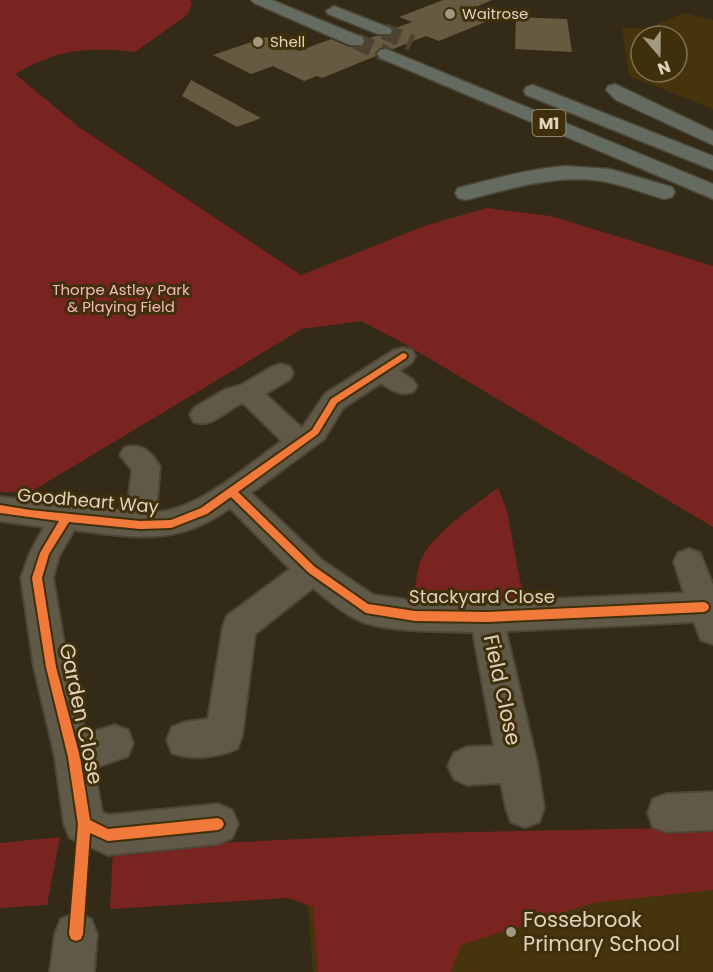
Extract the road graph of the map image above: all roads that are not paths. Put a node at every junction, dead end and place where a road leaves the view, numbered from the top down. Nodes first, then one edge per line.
1 (259, 0) edge
2 (318, 4) dead end
3 (384, 31) tunnel mouth
4 (356, 41) tunnel mouth
5 (386, 54) tunnel mouth
6 (519, 86) dead end
7 (615, 90) dead end
8 (713, 139) edge
9 (713, 164) edge
10 (713, 192) edge
11 (466, 193) dead end
12 (713, 211) edge
13 (281, 373) dead end
14 (404, 386) dead end
15 (234, 392) junction
16 (203, 415) dead end
17 (300, 442) junction
18 (134, 455) dead end
19 (231, 491) junction
20 (0, 509) edge
21 (66, 518) junction
22 (140, 525) junction
23 (689, 562) dead end
24 (312, 570) junction
25 (487, 617) junction
26 (709, 618) edge
27 (184, 740) dead end
28 (115, 743) dead end
29 (74, 757) junction
30 (518, 763) junction
31 (467, 766) dead end
32 (525, 808) dead end
33 (713, 811) edge
34 (667, 813) dead end
35 (218, 824) dead end

1 - 4 highway
2 - 3 highway
5 - 10 highway, M1
6 - 9 highway, M1
7 - 8 highway
11 - 12 highway
13 - 15 street
14 - 17 street, Goodheart Way
15 - 16 street
15 - 17 street
17 - 19 street, Goodheart Way
18 - 22 street
19 - 22 street, Goodheart Way
19 - 24 street, Stackyard Close
20 - 21 street, Goodheart Way
21 - 22 street, Goodheart Way
21 - 29 street, Garden Close
23 - 26 street, Stackyard Close
24 - 25 street, Stackyard Close
24 - 27 street
25 - 26 street, Stackyard Close
25 - 30 street, Field Close
28 - 29 street
29 - 35 street, Garden Close
30 - 31 street, Field Close
30 - 32 street, Field Close
33 - 34 street

